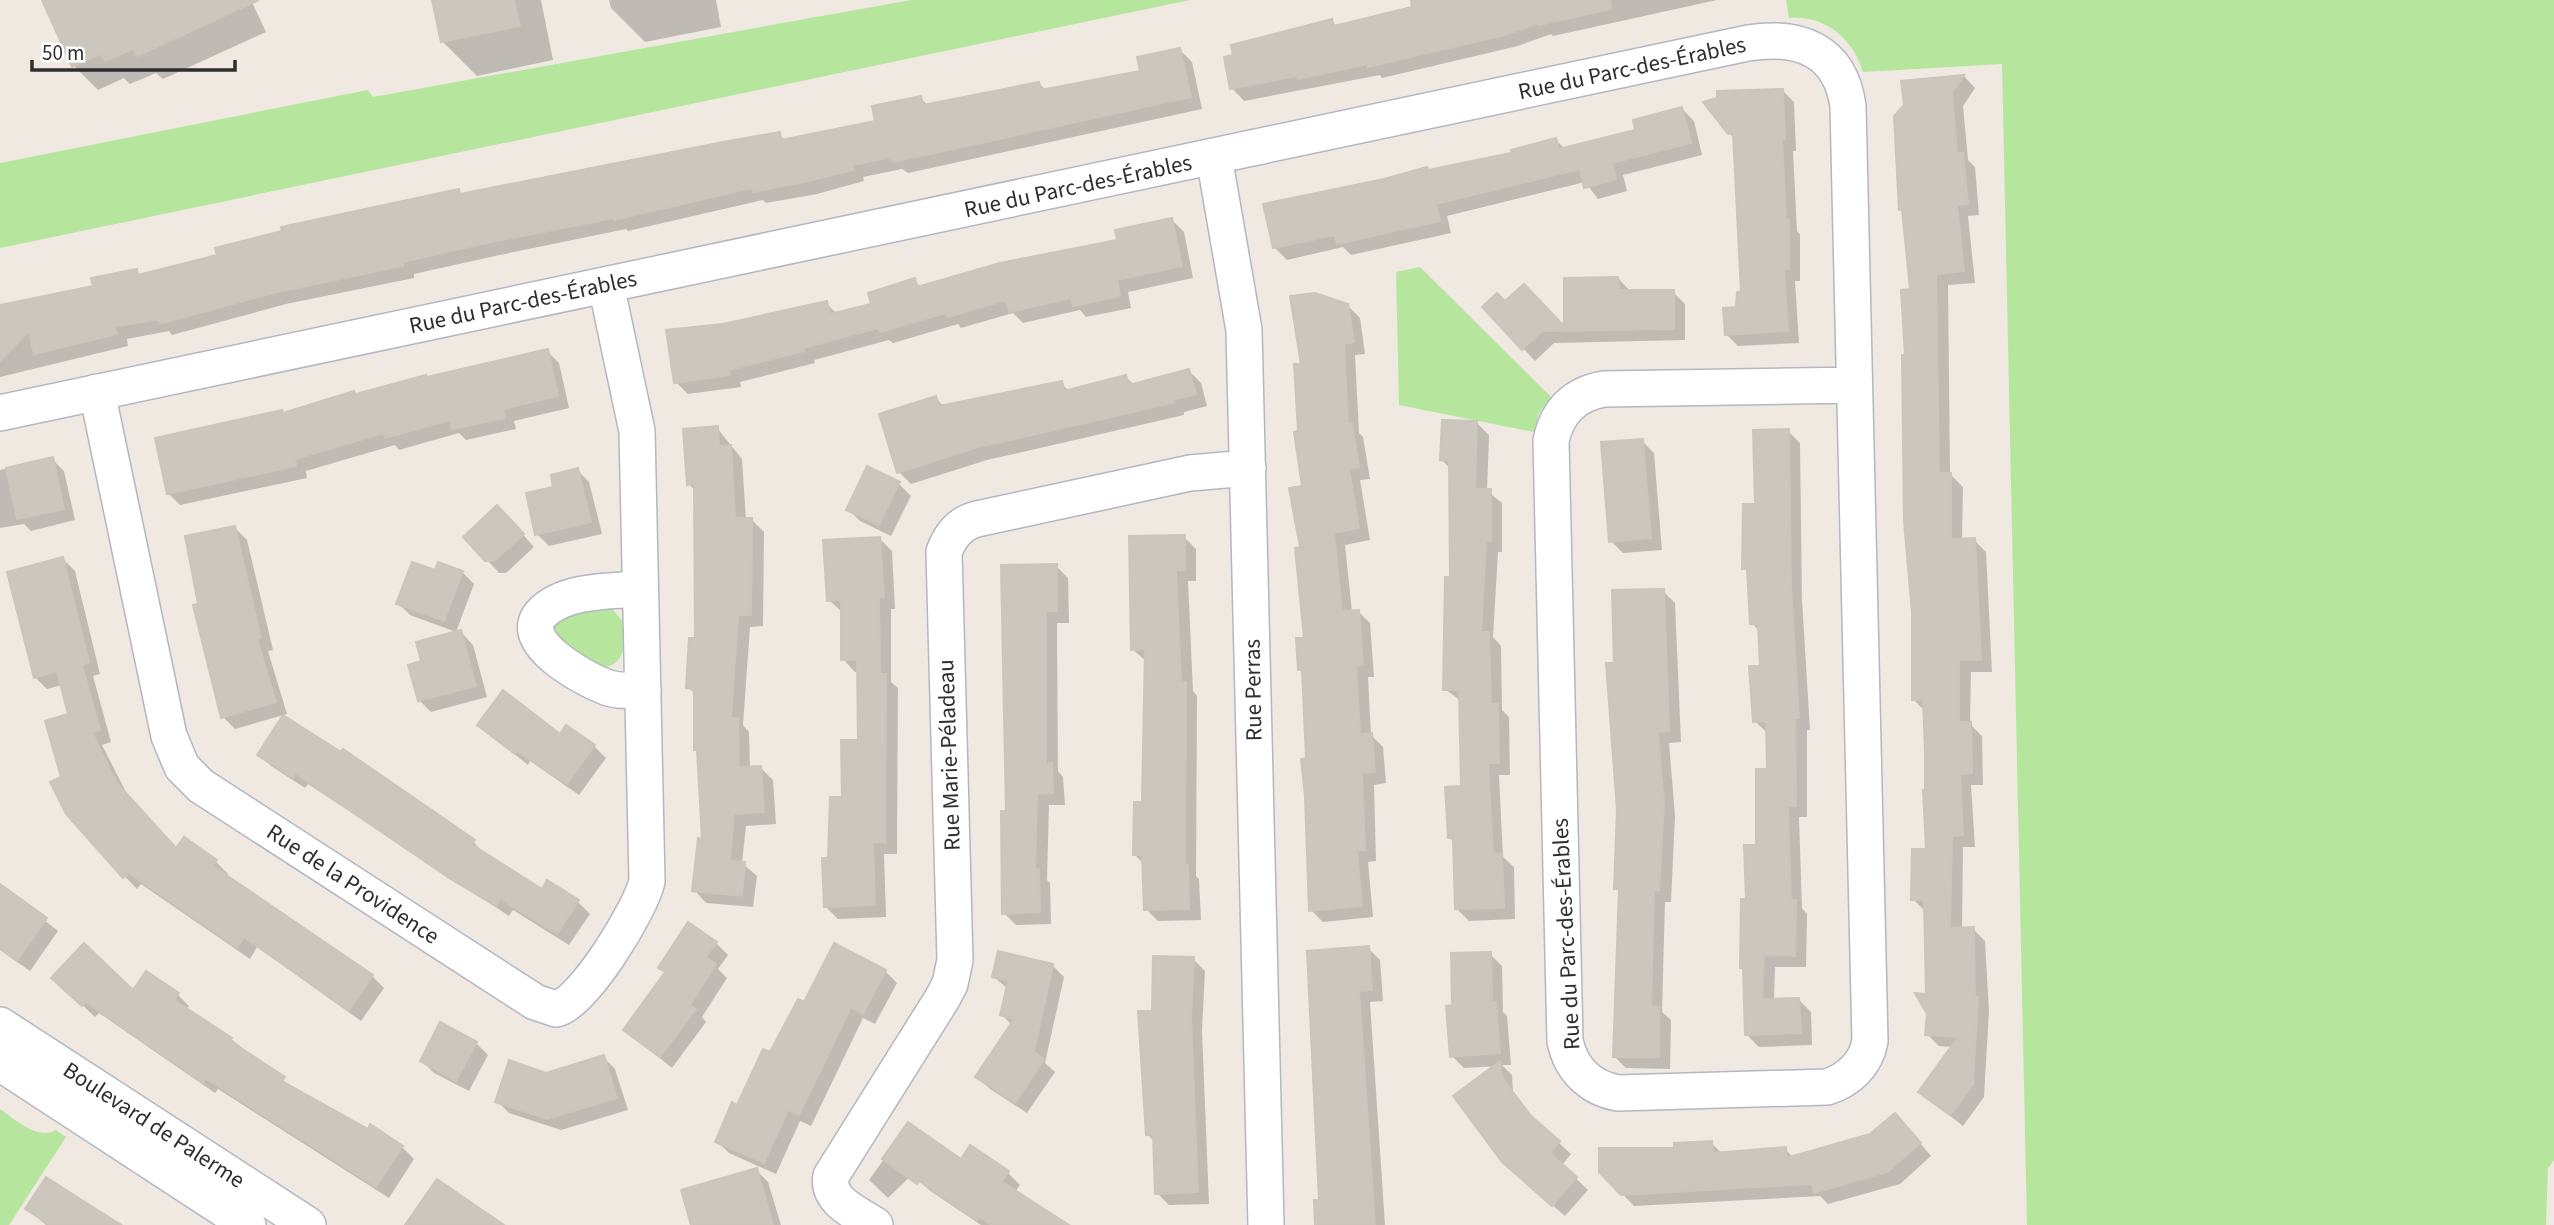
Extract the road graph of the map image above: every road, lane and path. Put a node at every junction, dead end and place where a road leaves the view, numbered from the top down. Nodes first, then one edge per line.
1 (1214, 158) junction
2 (606, 285) junction
3 (1854, 386) junction
4 (97, 392) junction
5 (0, 413) edge
6 (1248, 468) junction
7 (639, 589) junction
8 (643, 690) junction
9 (0, 1024) edge
10 (0, 1063) edge
11 (248, 1225) edge
12 (308, 1225) edge
13 (875, 1225) edge
14 (1266, 1225) edge

1 - 2 street, Rue du Parc-des-Érables
1 - 3 street, Rue du Parc-des-Érables
1 - 6 street, Rue Perras
2 - 4 street, Rue du Parc-des-Érables
2 - 7 street, Rue de la Providence
3 - 3 street, Rue du Parc-des-Érables
4 - 5 street, Rue du Parc-des-Érables
4 - 8 street, Rue de la Providence
6 - 13 street, Rue Marie-Péladeau
6 - 14 street, Rue Perras
7 - 8 street, Rue de la Providence
7 - 8 street
9 - 12 street, Boulevard de Palerme
10 - 11 street, Boulevard de Palerme

